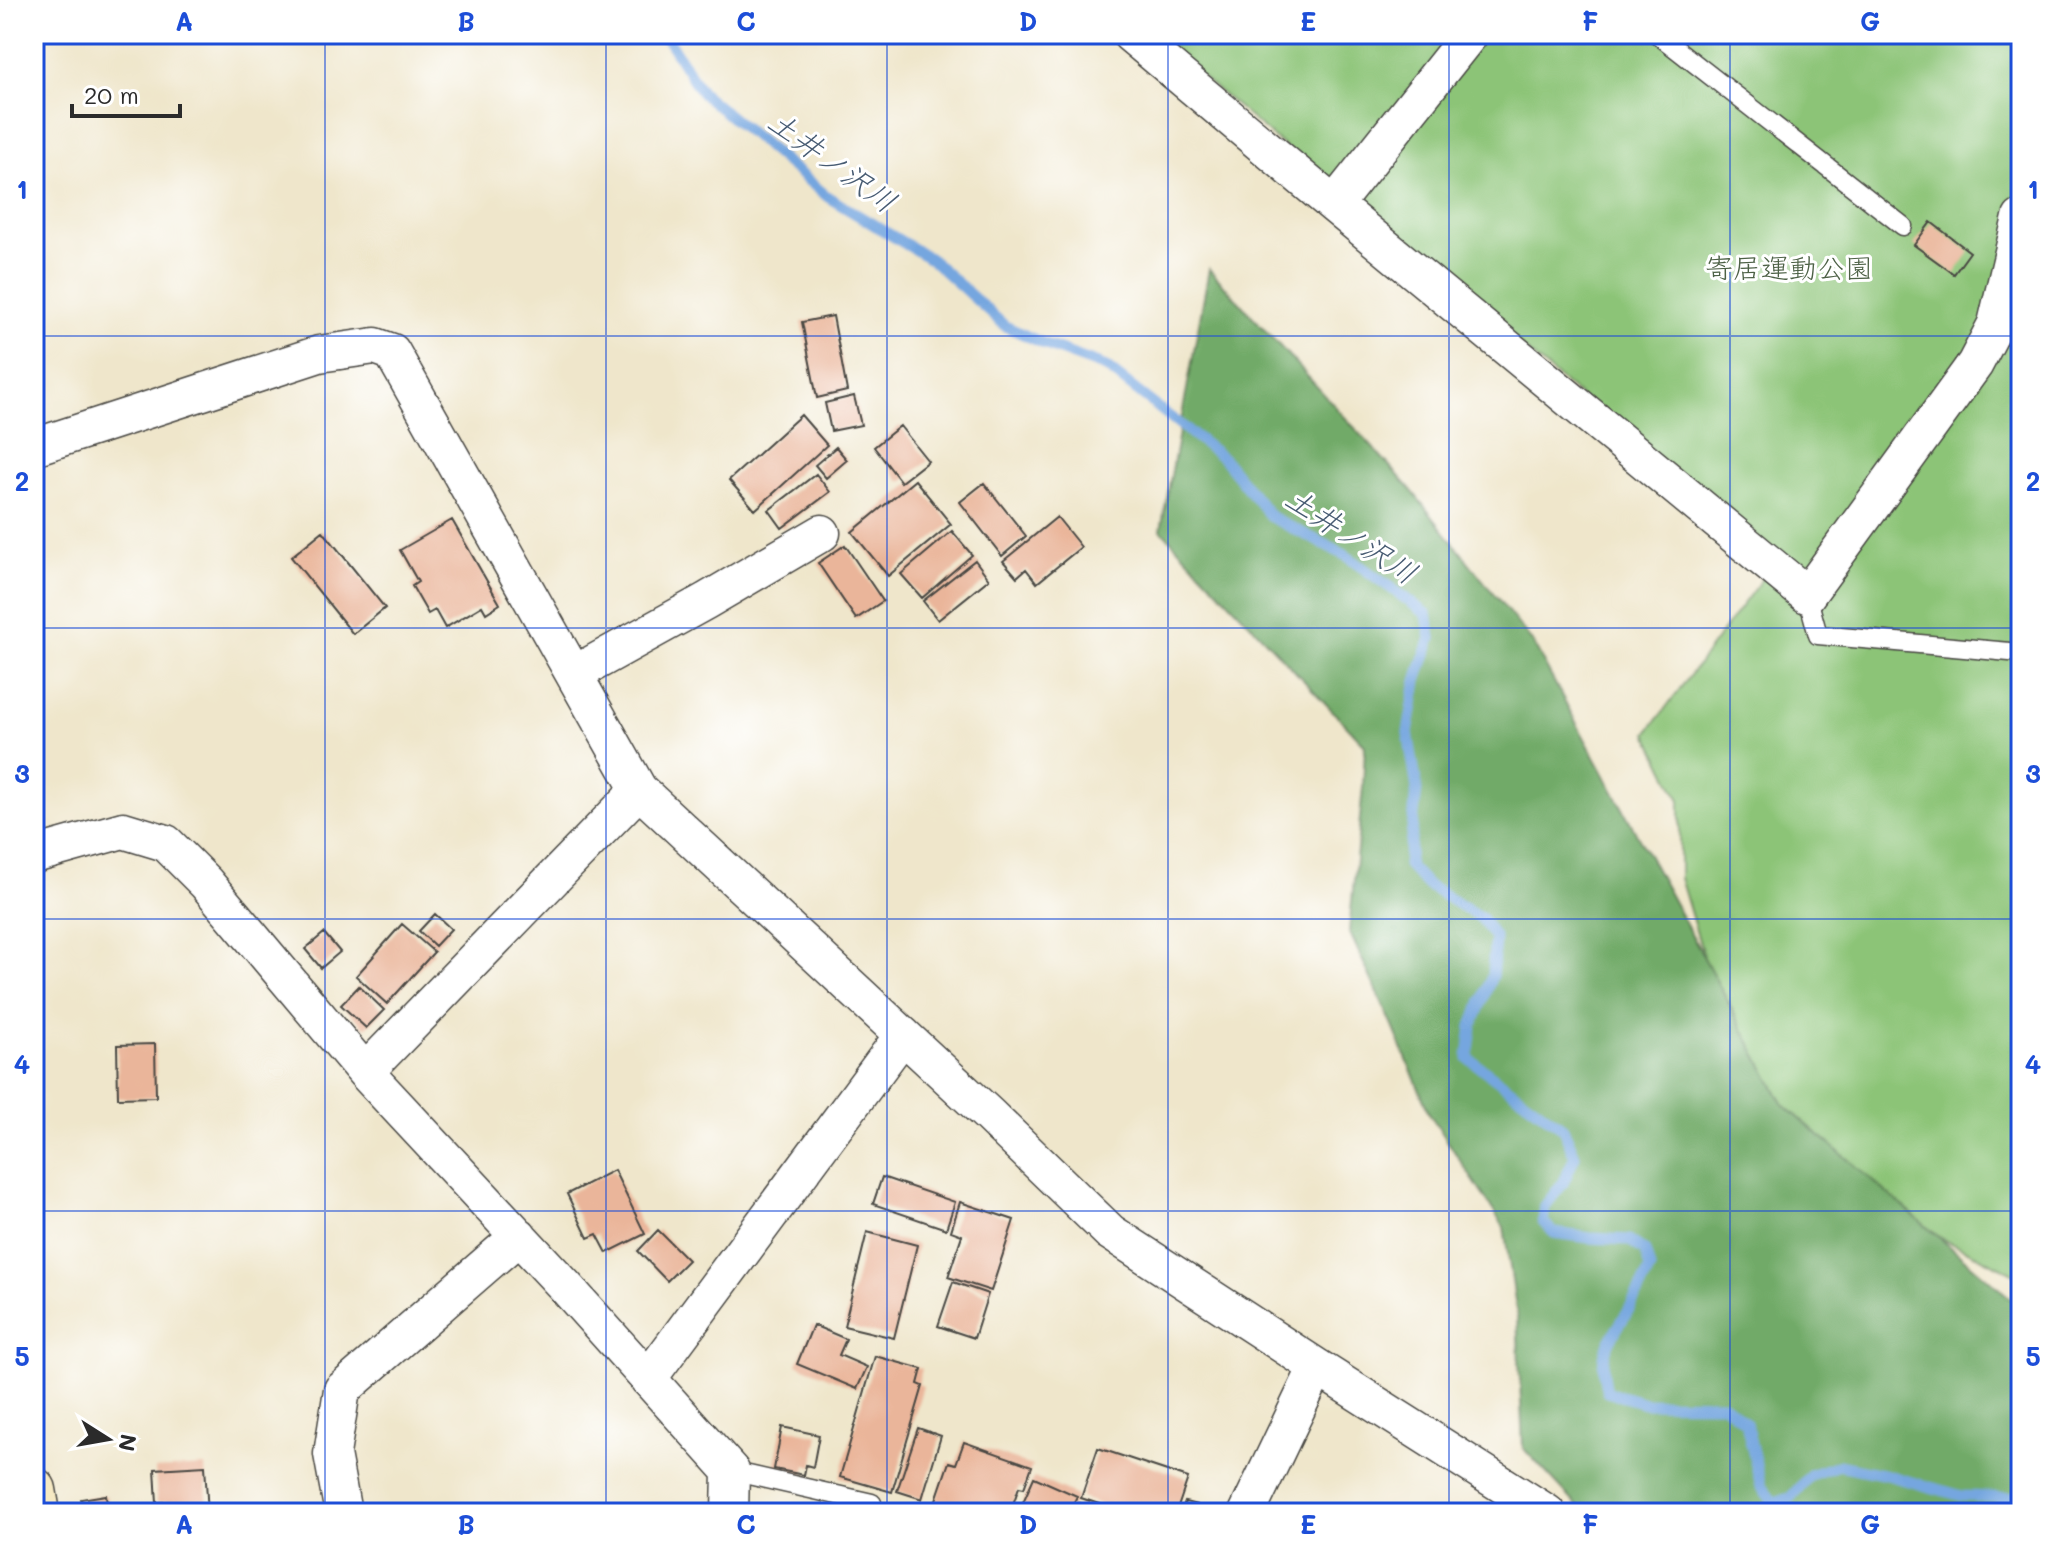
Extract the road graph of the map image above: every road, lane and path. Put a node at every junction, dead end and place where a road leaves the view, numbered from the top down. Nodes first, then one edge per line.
1 (1130, 34) edge
2 (1470, 34) edge
3 (1657, 34) edge
4 (1334, 205) junction
5 (2021, 218) edge
6 (1903, 226) dead end
7 (34, 447) edge
8 (822, 533) dead end
9 (1807, 595) junction
10 (2021, 653) edge
11 (574, 674) junction
12 (639, 790) junction
13 (34, 855) edge
14 (903, 1035) junction
15 (365, 1072) junction
16 (519, 1236) junction
17 (1317, 1367) junction
18 (648, 1379) junction
19 (731, 1471) junction
20 (34, 1490) edge
21 (872, 1503) dead end
22 (38, 1513) edge
23 (343, 1513) edge
24 (730, 1513) edge
25 (1247, 1513) edge
26 (1547, 1513) edge

1 - 4 street
2 - 4 street
3 - 6 lane
4 - 9 street
5 - 9 street
7 - 11 street
8 - 11 street
9 - 10 lane
11 - 12 street
12 - 14 street
12 - 15 street
13 - 15 street
14 - 17 street
14 - 18 street
15 - 16 street
16 - 18 street
16 - 23 street
17 - 25 street
17 - 26 street
18 - 19 street
19 - 21 lane
19 - 24 street
20 - 22 main road

